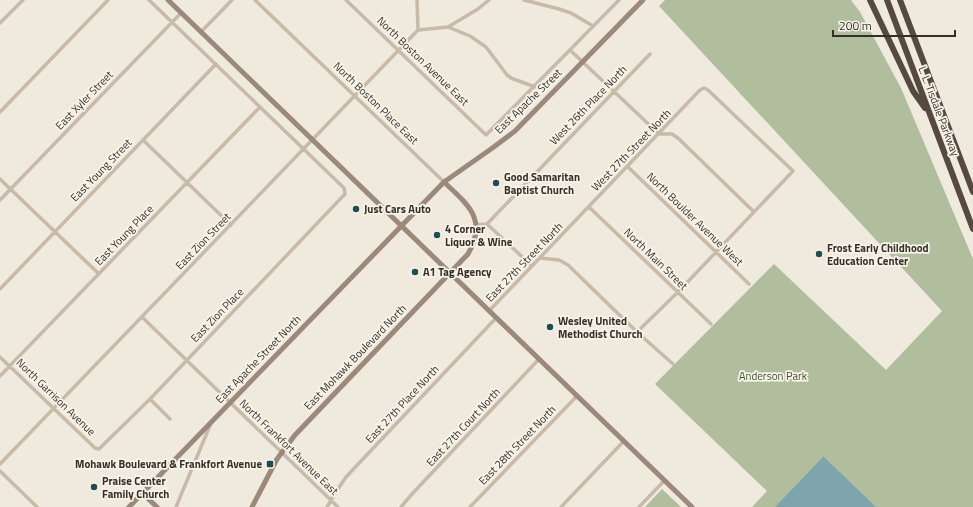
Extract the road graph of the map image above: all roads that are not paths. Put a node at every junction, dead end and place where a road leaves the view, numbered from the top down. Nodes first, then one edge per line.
1 (23, 0) edge
2 (108, 0) edge
3 (149, 0) edge
4 (168, 0) edge
5 (232, 0) edge
6 (255, 0) edge
7 (346, 0) edge
8 (417, 0) edge
9 (489, 0) edge
10 (524, 0) edge
11 (619, 0) edge
12 (643, 0) edge
13 (870, 0) edge
14 (887, 0) edge
15 (900, 0) edge
16 (181, 12) junction
17 (172, 22) junction
18 (0, 23) edge
19 (593, 26) junction
20 (448, 27) junction
21 (418, 30) junction
22 (201, 32) junction
23 (570, 50) junction
24 (399, 51) junction
25 (650, 54) dead end
26 (583, 61) junction
27 (216, 64) junction
28 (534, 87) junction
29 (614, 91) junction
30 (354, 96) junction
31 (260, 107) junction
32 (0, 112) edge
33 (931, 118) junction
34 (659, 134) junction
35 (486, 135) joint
36 (142, 140) junction
37 (313, 140) junction
38 (304, 149) junction
39 (628, 167) junction
40 (0, 179) edge
41 (444, 182) junction
42 (186, 183) junction
43 (10, 189) junction
44 (973, 192) edge
45 (0, 200) edge
46 (589, 207) junction
47 (754, 212) junction
48 (487, 224) junction
49 (231, 225) junction
50 (402, 225) junction
51 (476, 225) junction
52 (571, 226) joint
53 (973, 229) edge
54 (54, 232) junction
55 (716, 252) junction
56 (540, 258) junction
57 (532, 266) junction
58 (449, 273) junction
59 (98, 274) junction
60 (749, 284) dead end
61 (0, 289) edge
62 (678, 292) junction
63 (489, 311) junction
64 (142, 317) junction
65 (496, 318) junction
66 (711, 324) dead end
67 (637, 332) junction
68 (0, 357) edge
69 (539, 359) junction
70 (187, 360) junction
71 (673, 364) dead end
72 (10, 366) junction
73 (0, 376) edge
74 (577, 396) junction
75 (150, 399) junction
76 (230, 402) junction
77 (54, 408) junction
78 (170, 419) dead end
79 (212, 422) junction
80 (624, 441) junction
81 (99, 449) joint
82 (282, 452) junction
83 (0, 464) edge
84 (0, 472) edge
85 (665, 480) junction
86 (142, 493) junction
87 (331, 500) junction
88 (37, 507) edge
89 (129, 507) edge
90 (157, 507) edge
91 (176, 507) edge
92 (252, 507) edge
93 (327, 507) edge
94 (338, 507) edge
95 (401, 507) edge
96 (470, 507) edge
97 (561, 507) edge
98 (639, 507) edge
99 (692, 507) edge

1 - 18 street
2 - 32 street
3 - 17 street
4 - 16 main road
5 - 22 street
6 - 30 street, North Boston Place East
7 - 24 street, North Boston Avenue East
8 - 21 street
9 - 20 street
10 - 19 street
11 - 19 street, East Apache Street
12 - 26 main road, East Apache Street
13 - 33 highway
14 - 33 highway, L. L. Tisdale Parkway
15 - 44 highway, L. L. Tisdale Parkway
16 - 17 street, East Xyler Street
16 - 22 main road
17 - 27 street
17 - 43 street, East Xyler Street
19 - 23 street, East Apache Street
20 - 21 street
20 - 28 street
21 - 24 street, East Zion Street
22 - 37 main road
23 - 26 street
23 - 28 street, East Apache Street
24 - 30 street, East Zion Street
24 - 35 street, North Boston Avenue East
25 - 29 street, West 26th Place North
26 - 29 street
26 - 41 main road, East Apache Street
27 - 31 street
27 - 36 street, East Young Street
28 - 35 street, East Apache Street
29 - 34 street
29 - 48 street, West 26th Place North
30 - 37 street, East Zion Street
30 - 41 street, North Boston Place East
31 - 38 street
31 - 42 street, East Young Place
33 - 53 highway, L. L. Tisdale Parkway
34 - 39 street, West 27th Street North
34 - 47 street
34 - 47 street, West 27th Street North
36 - 42 street
36 - 54 street, East Young Street
37 - 38 street, East Zion Street
37 - 50 main road
38 - 49 street, East Zion Street
38 - 70 street, East Zion Place
39 - 46 street, West 27th Street North
39 - 55 street, North Boulder Avenue West
40 - 43 street
41 - 50 main road, East Apache Street
41 - 51 main road, North Boston Place East
42 - 49 street
42 - 59 street, East Young Place
43 - 45 street, East Xyler Street
43 - 54 street
46 - 52 street, West 27th Street North
46 - 62 street, North Main Street
47 - 55 street
48 - 51 street
48 - 57 street
49 - 64 street, East Zion Street
50 - 58 main road
50 - 76 main road, East Apache Street North
51 - 58 main road, East Mohawk Boulevard North
52 - 56 street, East 27th Street North
54 - 59 street
54 - 61 street, East Young Street
55 - 60 street, North Boulder Avenue West
55 - 62 street
56 - 57 street, East 27th Street North
56 - 67 street
57 - 63 street, East 27th Street North
58 - 63 main road
58 - 82 main road, East Mohawk Boulevard North
59 - 72 street, East Young Place
62 - 66 street, North Main Street
62 - 67 street
63 - 65 main road
64 - 70 street, North Frankfort Avenue East
64 - 77 street, East Zion Street
65 - 69 main road
65 - 87 street, East 27th Place North
67 - 71 street
68 - 72 street, North Garrison Avenue
69 - 74 main road
69 - 95 street, East 27th Court North
70 - 75 street, East Zion Place
70 - 76 street, North Frankfort Avenue East
72 - 73 street, East Young Place
72 - 77 street, North Garrison Avenue
74 - 80 main road
74 - 96 street, East 28th Street North
75 - 78 street
75 - 81 street, East Zion Place
76 - 79 main road, East Apache Street North
76 - 82 street, North Frankfort Avenue East
77 - 81 street, North Garrison Avenue
77 - 83 street, East Zion Street
79 - 86 main road, East Apache Street North
79 - 91 street
80 - 85 main road
80 - 97 street
82 - 87 street, North Frankfort Avenue East
82 - 92 main road, East Mohawk Boulevard North
84 - 88 street
85 - 98 street
85 - 99 main road
86 - 89 main road, East Apache Street North
86 - 90 main road
87 - 93 street, East 27th Place North
87 - 94 street, North Frankfort Avenue East

